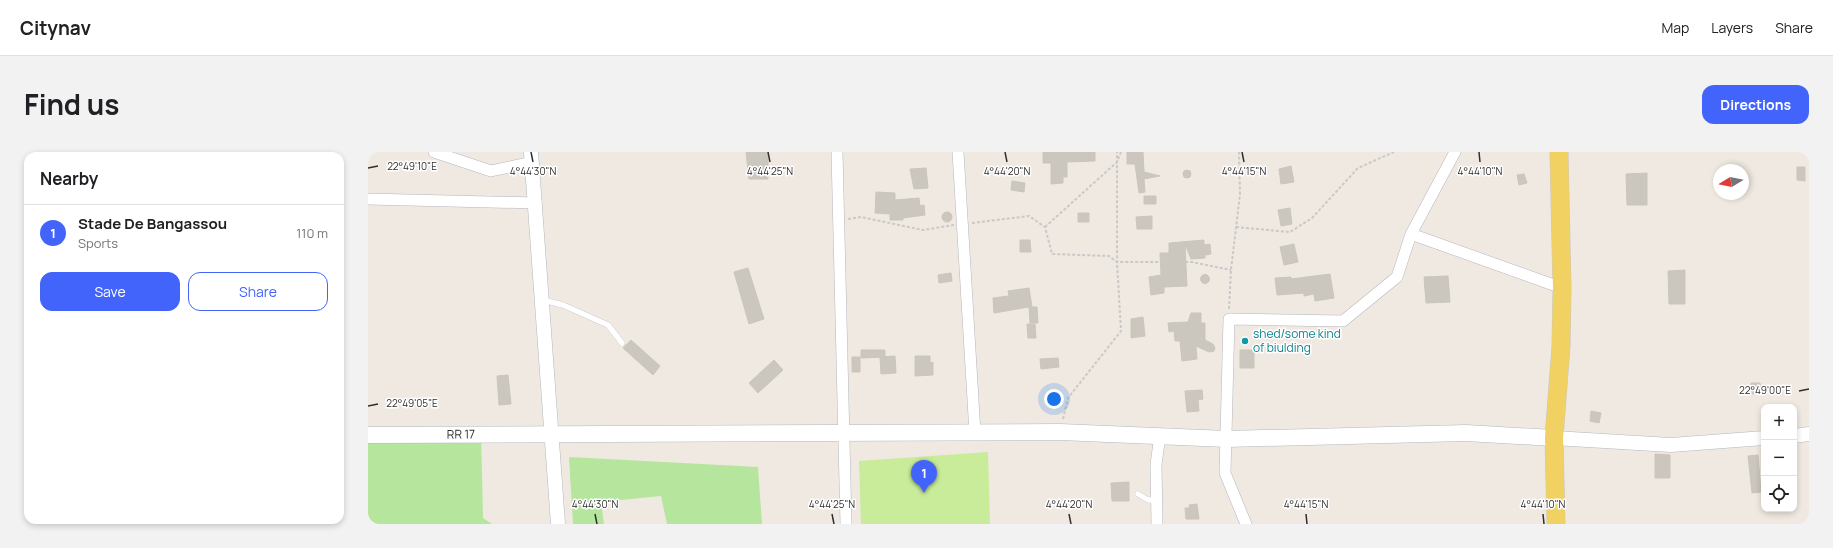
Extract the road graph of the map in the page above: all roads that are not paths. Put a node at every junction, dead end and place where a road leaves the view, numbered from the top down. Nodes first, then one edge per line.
1 (434, 152) edge
2 (837, 152) edge
3 (958, 152) edge
4 (1455, 152) edge
5 (1559, 152) edge
6 (532, 157) edge
7 (368, 199) edge
8 (536, 203) junction
9 (1411, 234) junction
10 (1562, 288) junction
11 (543, 300) junction
12 (622, 343) dead end
13 (975, 433) junction
14 (553, 434) junction
15 (844, 434) junction
16 (1809, 434) edge
17 (368, 435) edge
18 (1160, 436) junction
19 (1797, 436) edge
20 (1554, 438) junction
21 (1761, 438) edge
22 (1227, 439) junction
23 (1227, 477) dead end
24 (1138, 494) dead end
25 (1158, 500) junction
26 (558, 524) edge
27 (846, 524) edge
28 (1157, 524) edge
29 (1246, 524) edge
30 (1556, 524) edge

1 - 6 street
2 - 15 street
3 - 13 street
4 - 9 street
5 - 10 main road
6 - 8 street
7 - 8 street
8 - 11 street
9 - 10 street
9 - 22 street
10 - 20 main road
11 - 12 lane
11 - 14 street
13 - 15 main road, RR 17
13 - 18 main road, RR 17
14 - 15 main road, RR 17
14 - 17 main road, RR 17 / RR 17
14 - 26 street
15 - 27 street
16 - 19 street
18 - 22 main road, RR 17
18 - 25 street
20 - 21 street
20 - 22 main road, RR 17
20 - 30 main road
22 - 29 street
23 - 29 street
24 - 25 lane
25 - 28 street

